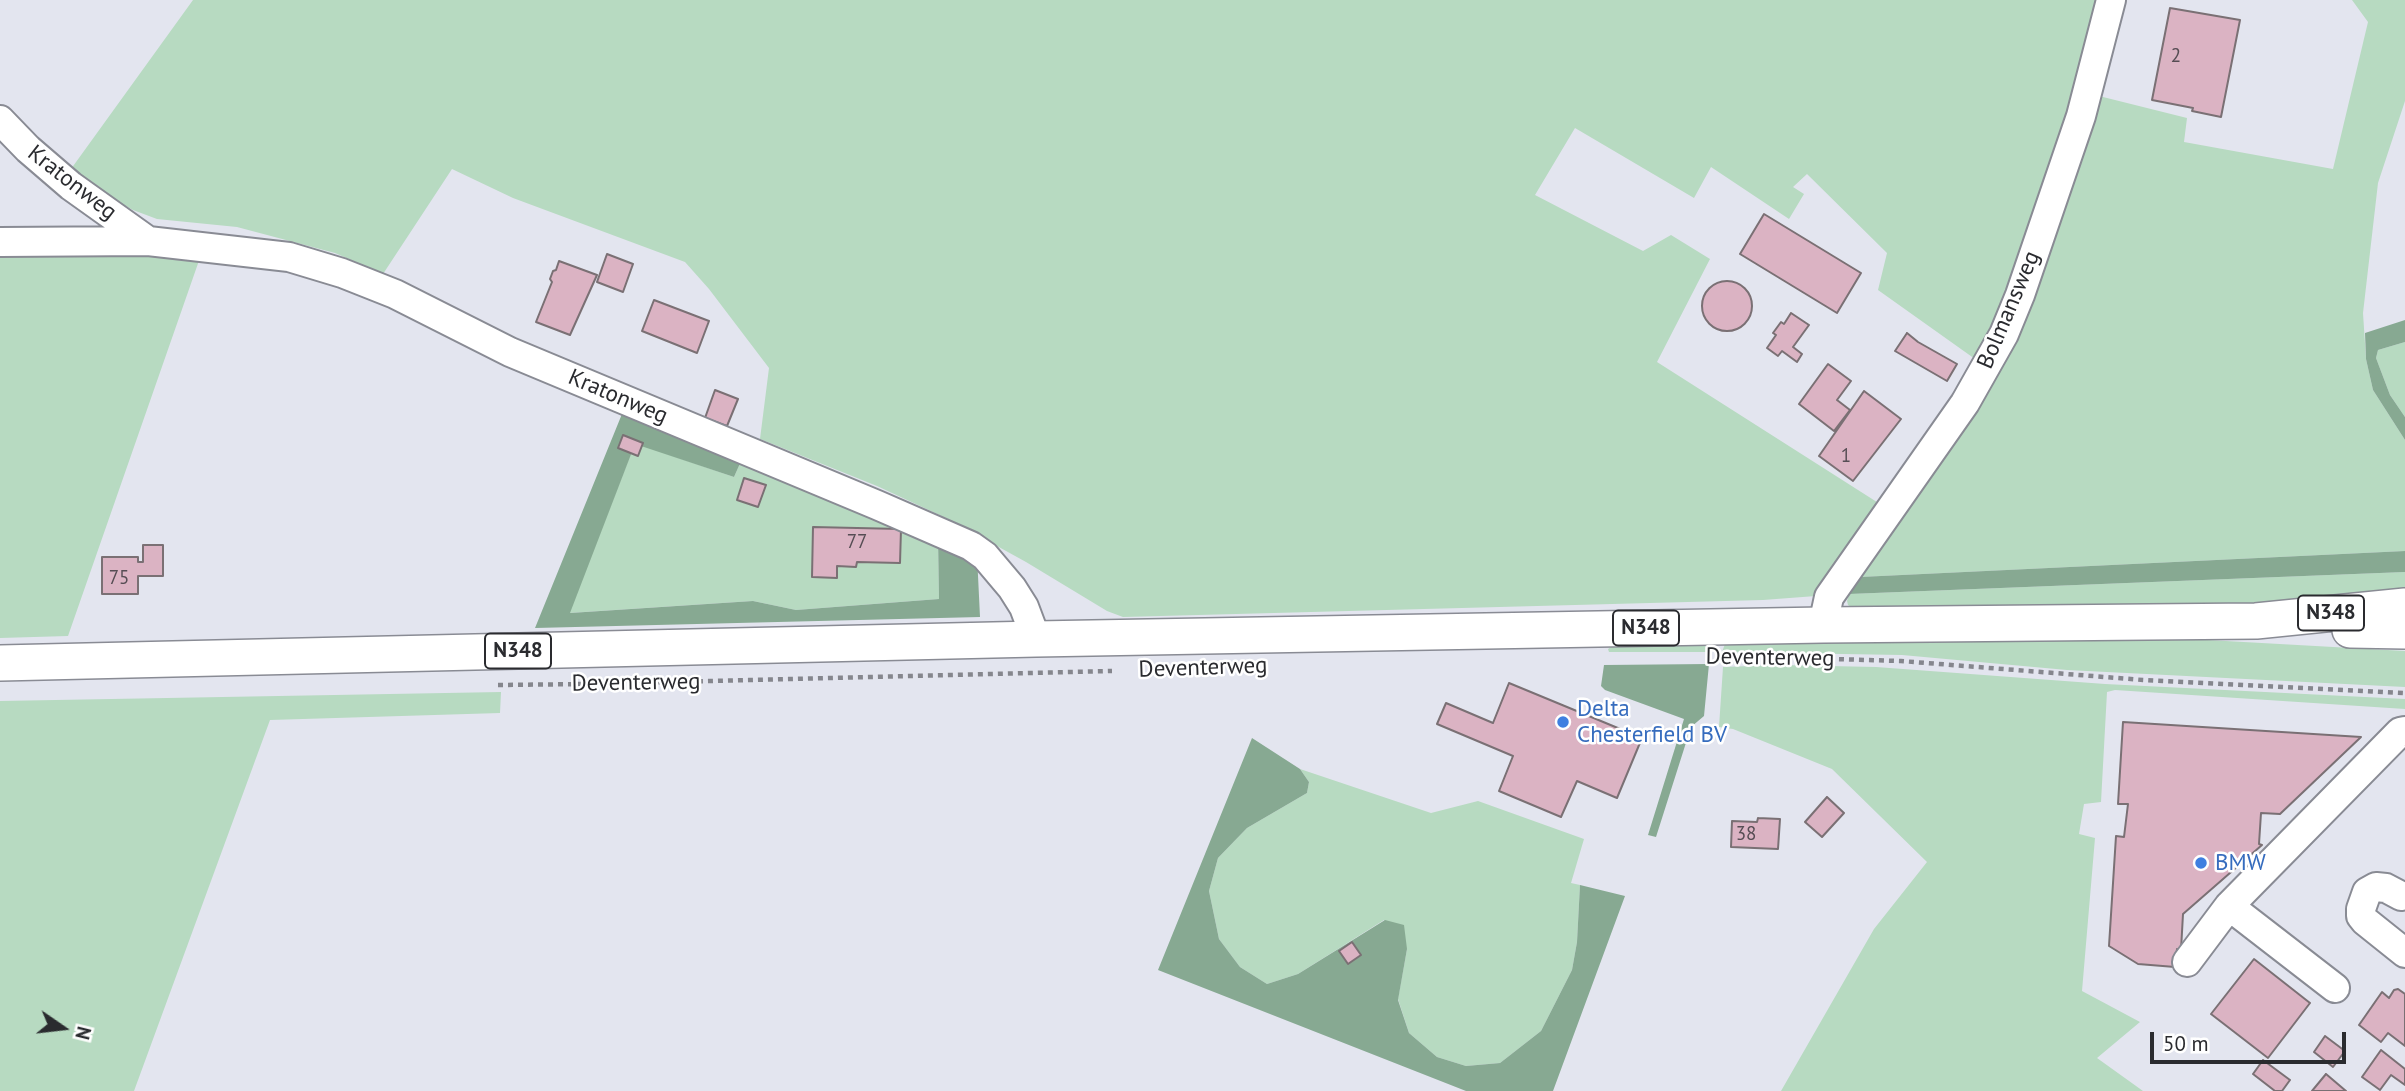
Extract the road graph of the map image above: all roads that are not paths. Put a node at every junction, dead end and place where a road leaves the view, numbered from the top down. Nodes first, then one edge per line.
1 (2111, 0) edge
2 (0, 120) edge
3 (148, 241) junction
4 (0, 242) edge
5 (2405, 606) edge
6 (2256, 621) junction
7 (1823, 625) junction
8 (2405, 631) edge
9 (1036, 639) junction
10 (0, 663) edge
11 (2405, 731) edge
12 (2401, 896) dead end
13 (2229, 906) junction
14 (2405, 953) edge
15 (2187, 962) dead end
16 (2335, 988) dead end

1 - 7 street, Bolmansweg
2 - 3 street, Kratonweg
3 - 4 street, Kratonweg
3 - 9 street, Kratonweg
5 - 6 main road, Deventerweg / N348
6 - 7 main road, Deventerweg / N348
6 - 8 main road, Deventerweg / N348
7 - 9 main road, Deventerweg / N348
9 - 10 main road, Deventerweg / N348
11 - 13 street
12 - 14 street
13 - 15 street
13 - 16 street

